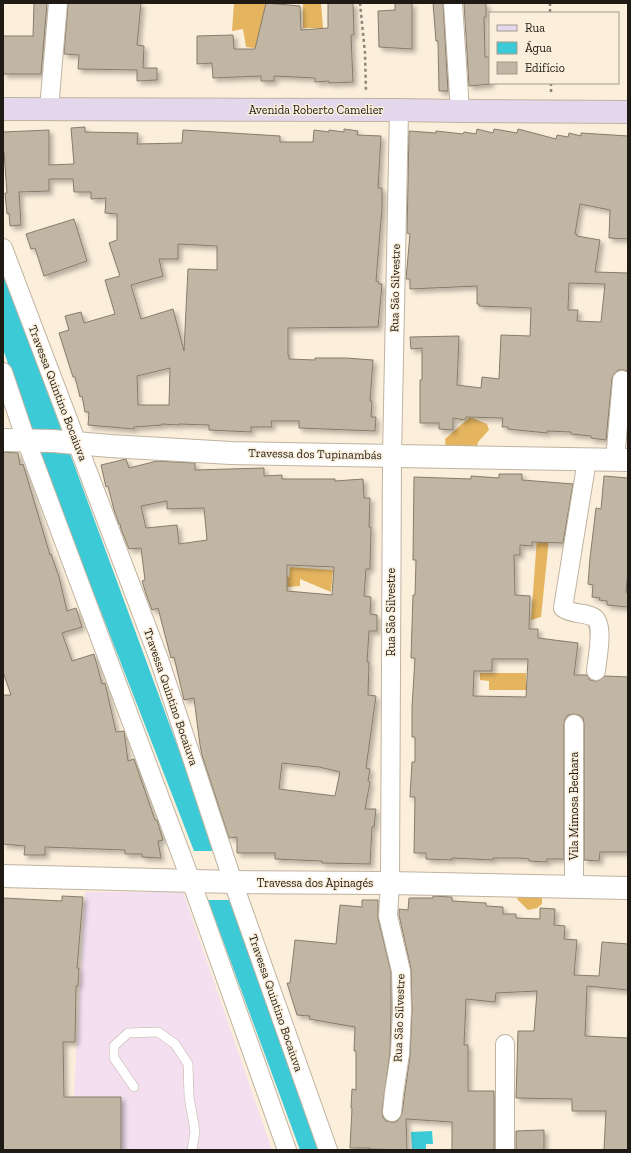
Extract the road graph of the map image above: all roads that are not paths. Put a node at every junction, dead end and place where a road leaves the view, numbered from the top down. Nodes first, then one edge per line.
1 (58, 3) edge
2 (453, 3) edge
3 (3, 109) edge
4 (49, 109) junction
5 (399, 110) junction
6 (460, 112) junction
7 (628, 112) edge
8 (3, 248) edge
9 (3, 372) edge
10 (622, 380) dead end
11 (3, 440) edge
12 (26, 440) junction
13 (77, 443) junction
14 (392, 456) junction
15 (587, 460) junction
16 (621, 460) edge
17 (596, 671) dead end
18 (574, 724) dead end
19 (3, 876) edge
20 (191, 881) junction
21 (233, 882) junction
22 (390, 883) junction
23 (574, 888) junction
24 (628, 888) edge
25 (504, 1044) dead end
26 (134, 1087) dead end
27 (392, 1112) dead end
28 (192, 1150) edge
29 (287, 1150) edge
30 (328, 1150) edge
31 (505, 1150) edge

1 - 4 street
2 - 6 street
3 - 4 main road, Avenida Roberto Camelier
4 - 5 main road, Avenida Roberto Camelier
5 - 6 main road, Avenida Roberto Camelier
5 - 14 street, Rua São Silvestre
6 - 7 main road, Avenida Roberto Camelier
8 - 13 street, Travessa Quintino Bocaiuva
9 - 12 street
10 - 16 street
11 - 12 street, Travessa dos Tupinambás
12 - 13 street, Travessa dos Tupinambás
12 - 20 street
13 - 14 street, Travessa dos Tupinambás
13 - 21 street, Travessa Quintino Bocaiuva
14 - 15 street, Travessa dos Tupinambás
14 - 22 street, Rua São Silvestre
15 - 16 street, Travessa dos Tupinambás
15 - 17 street
18 - 23 street, Vila Mimosa Bechara
19 - 20 street, Travessa dos Apinagés
20 - 21 street, Travessa dos Apinagés
20 - 29 street
21 - 22 street, Travessa dos Apinagés
21 - 30 street, Travessa Quintino Bocaiuva
22 - 23 street, Travessa dos Apinagés
22 - 27 street, Rua São Silvestre
23 - 24 street, Travessa dos Apinagés
25 - 31 street
26 - 28 lane

